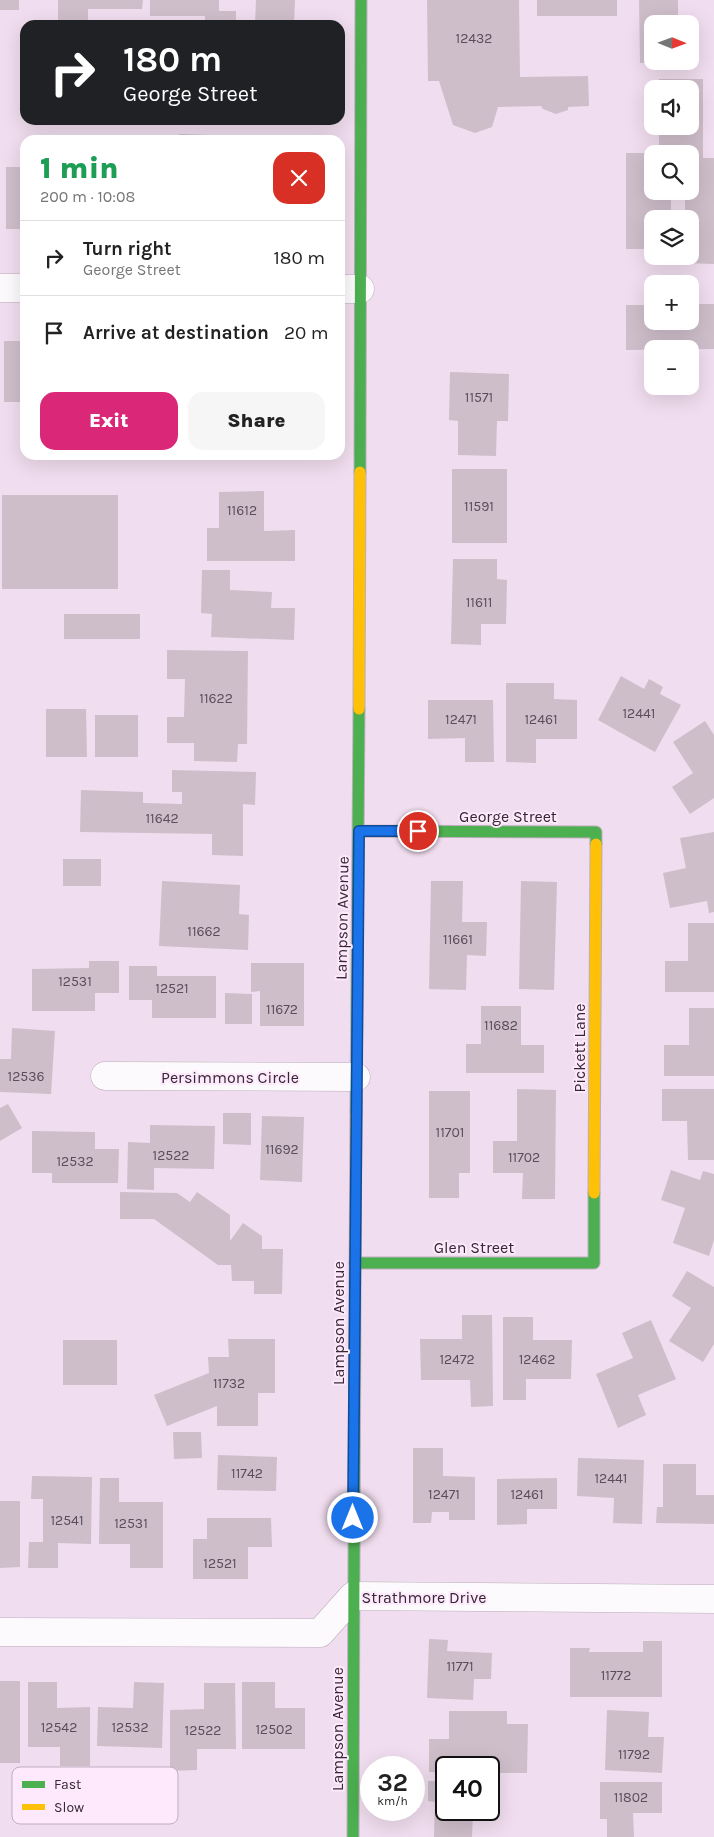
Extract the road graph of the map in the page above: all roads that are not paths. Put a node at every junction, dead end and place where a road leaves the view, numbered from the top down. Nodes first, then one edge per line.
1 (361, 0) edge
2 (0, 288) edge
3 (20, 288) edge
4 (350, 289) edge
5 (359, 831) junction
6 (596, 832) joint
7 (105, 1076) dead end
8 (356, 1077) junction
9 (354, 1263) junction
10 (594, 1263) joint
11 (353, 1596) junction
12 (714, 1599) edge
13 (0, 1632) edge
14 (354, 1837) edge

1 - 4 street, Lampson Avenue
2 - 3 street
4 - 5 street, Lampson Avenue
5 - 6 street, George Street
5 - 8 street, Lampson Avenue
6 - 10 street, Pickett Lane
7 - 8 street, Persimmons Circle
8 - 9 street, Lampson Avenue
9 - 10 street, Glen Street
9 - 11 street, Lampson Avenue
11 - 12 street, Strathmore Drive
11 - 13 street, Strathmore Drive
11 - 14 street, Lampson Avenue

